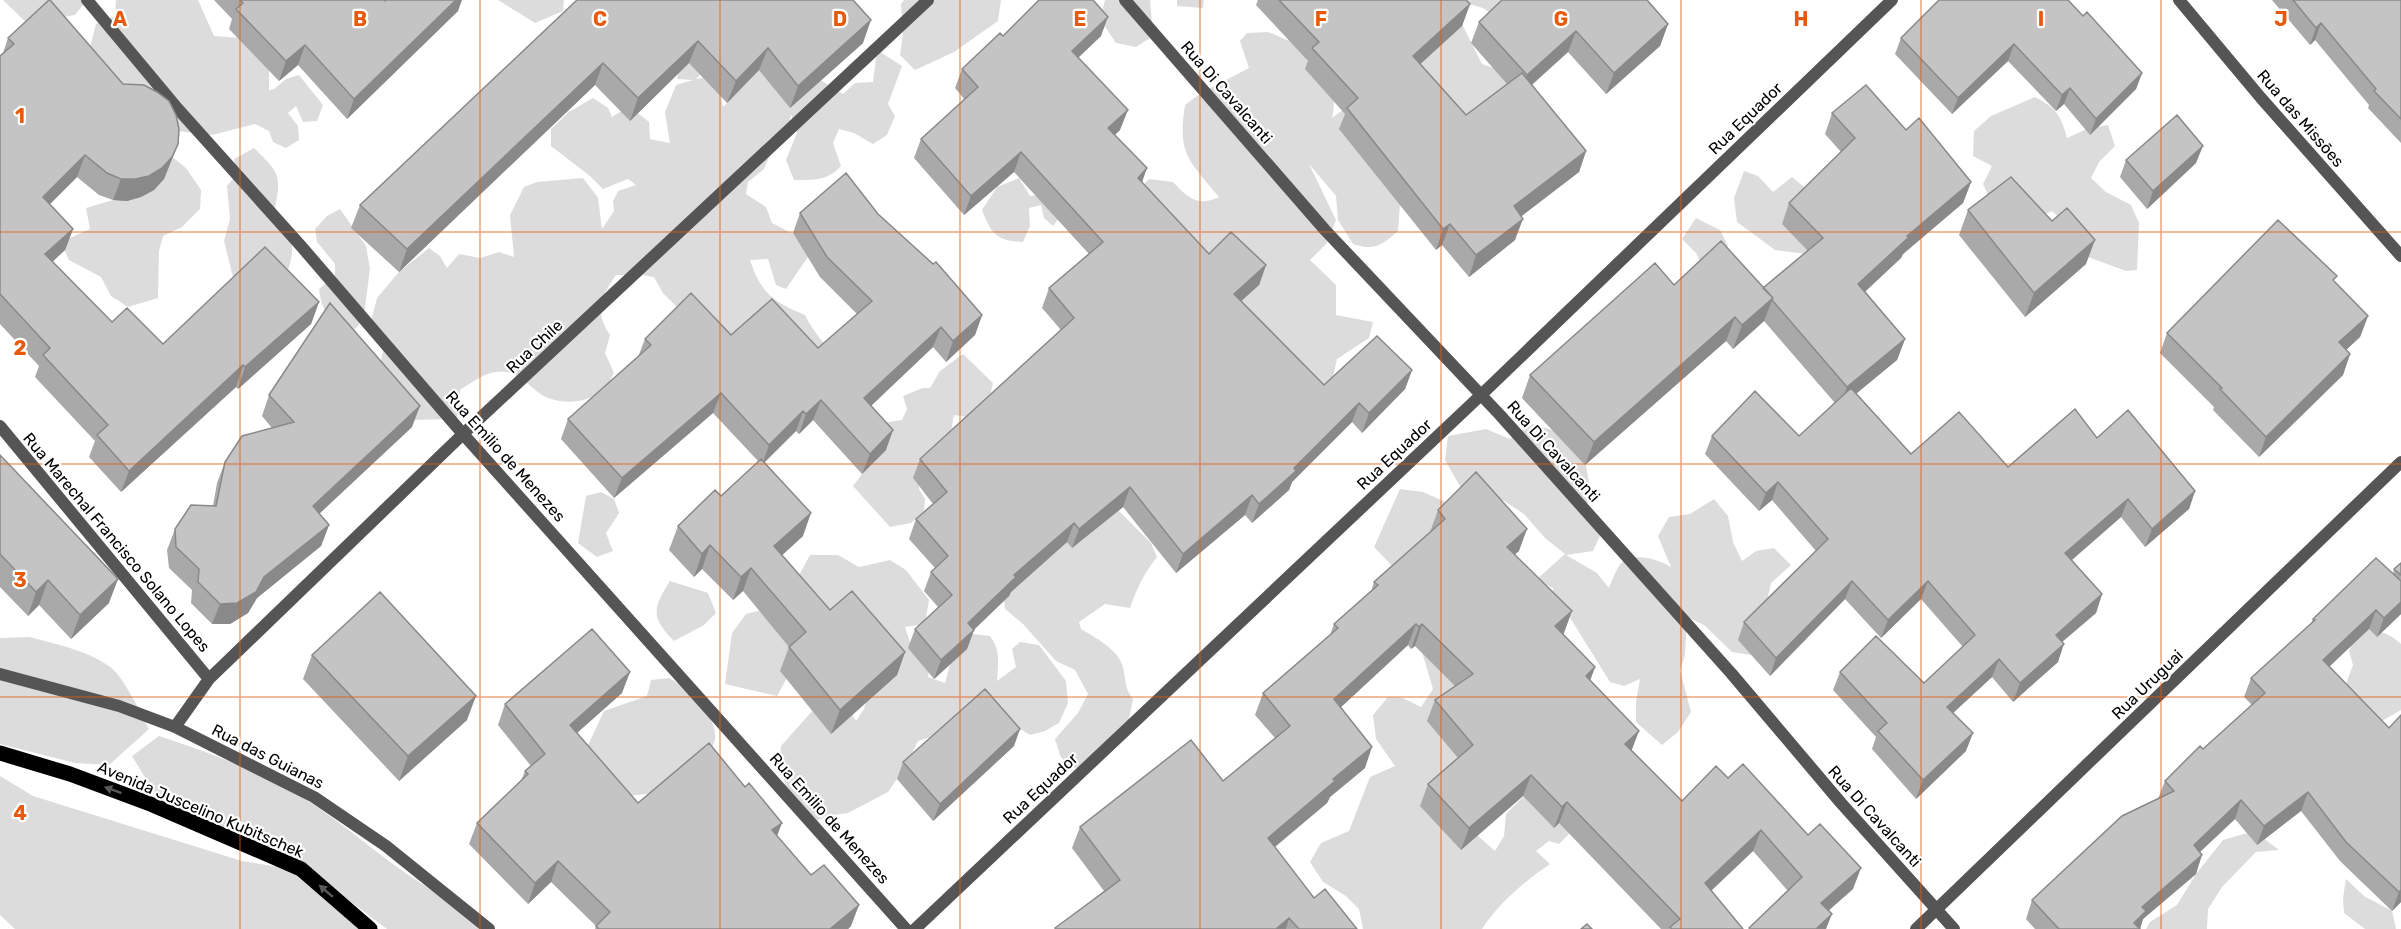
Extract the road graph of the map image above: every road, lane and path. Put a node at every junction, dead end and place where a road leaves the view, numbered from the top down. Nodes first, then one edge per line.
1 (87, 0) edge
2 (928, 0) edge
3 (1125, 0) edge
4 (1892, 0) edge
5 (2179, 0) edge
6 (2401, 256) edge
7 (1481, 395) junction
8 (0, 426) edge
9 (463, 434) junction
10 (2401, 462) edge
11 (0, 674) edge
12 (210, 679) junction
13 (175, 727) junction
14 (0, 753) edge
15 (1937, 910) junction
16 (370, 929) edge
17 (489, 929) edge
18 (906, 929) edge
19 (915, 929) edge
20 (1916, 929) edge
21 (1954, 929) edge

1 - 9 street, Rua Emilio de Menezes
2 - 9 street, Rua Chile
3 - 7 street, Rua Di Cavalcanti
4 - 7 street, Rua Equador
5 - 6 street, Rua das Missões
7 - 15 street, Rua Di Cavalcanti
7 - 19 street, Rua Equador
8 - 12 street, Rua Marechal Francisco Solano Lopes
9 - 12 street, Rua Chile
9 - 18 street, Rua Emilio de Menezes
10 - 15 street, Rua Uruguai
11 - 13 street, Rua das Guianas
12 - 13 street, Rua Chile
13 - 17 street, Rua das Guianas
16 -> 14 main road, Avenida Juscelino Kubitschek
15 - 20 street, Rua Uruguai
15 - 21 street, Rua Di Cavalcanti

